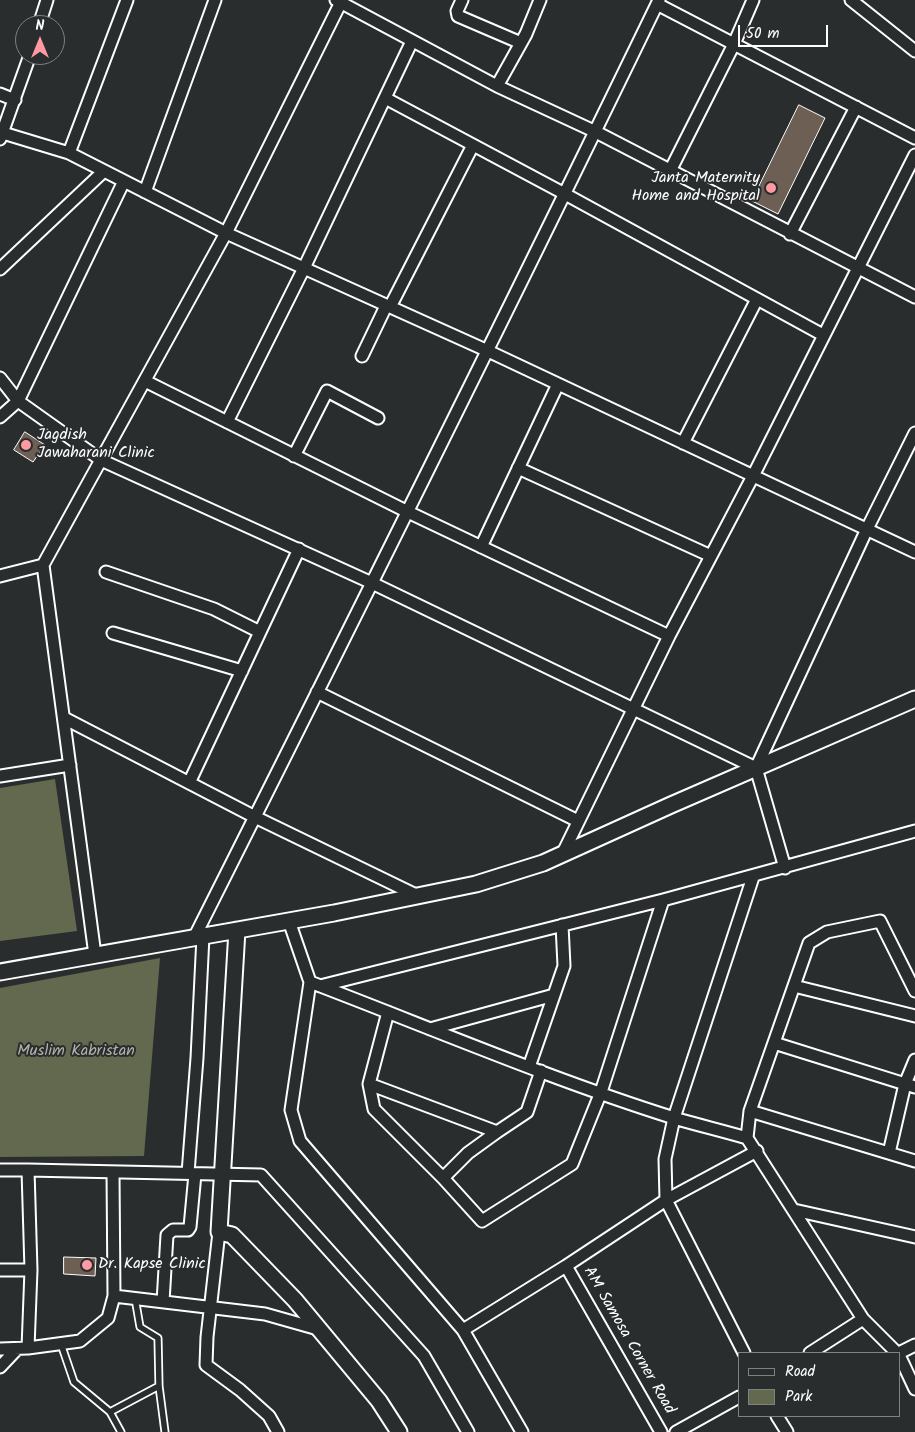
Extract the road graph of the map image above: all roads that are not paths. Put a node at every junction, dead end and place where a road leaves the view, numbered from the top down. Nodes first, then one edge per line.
1 (47, 0) edge
2 (127, 0) edge
3 (215, 0) edge
4 (462, 0) edge
5 (540, 0) edge
6 (753, 0) edge
7 (852, 0) edge
8 (339, 1) edge
9 (658, 2) edge
10 (42, 15) edge
11 (412, 41) junction
12 (521, 43) junction
13 (734, 44) junction
14 (915, 51) edge
15 (27, 65) edge
16 (497, 86) junction
17 (0, 94) edge
18 (385, 98) junction
19 (15, 100) junction
20 (856, 107) junction
21 (596, 132) junction
22 (2, 136) edge
23 (915, 138) edge
24 (473, 145) junction
25 (69, 153) junction
26 (915, 155) edge
27 (670, 171) junction
28 (104, 172) junction
29 (124, 181) junction
30 (145, 192) junction
31 (566, 194) junction
32 (226, 233) junction
33 (790, 234) junction
34 (304, 268) junction
35 (856, 268) junction
36 (0, 269) edge
37 (915, 297) edge
38 (757, 299) junction
39 (388, 306) junction
40 (823, 335) junction
41 (488, 351) junction
42 (362, 356) dead end
43 (0, 378) edge
44 (145, 381) junction
45 (558, 384) junction
46 (18, 401) junction
47 (0, 417) edge
48 (378, 418) dead end
49 (228, 422) junction
50 (915, 433) edge
51 (683, 443) junction
52 (294, 456) junction
53 (101, 460) junction
54 (518, 468) junction
55 (753, 476) junction
56 (408, 512) junction
57 (867, 529) junction
58 (481, 547) junction
59 (299, 549) junction
60 (915, 552) edge
61 (711, 556) junction
62 (44, 566) junction
63 (106, 572) dead end
64 (0, 576) edge
65 (372, 583) junction
66 (113, 632) dead end
67 (260, 632) junction
68 (669, 636) junction
69 (242, 671) junction
70 (317, 692) junction
71 (915, 699) edge
72 (633, 709) junction
73 (64, 718) junction
74 (70, 765) junction
75 (756, 768) junction
76 (0, 776) edge
77 (189, 783) junction
78 (254, 817) junction
79 (578, 821) junction
80 (915, 831) edge
81 (562, 854) junction
82 (785, 868) junction
83 (753, 877) junction
84 (418, 896) junction
85 (663, 900) junction
86 (289, 921) junction
87 (562, 925) junction
88 (238, 930) junction
89 (198, 937) junction
90 (95, 955) junction
91 (0, 972) edge
92 (315, 984) junction
93 (794, 986) junction
94 (915, 991) edge
95 (554, 995) junction
96 (388, 1012) junction
97 (915, 1016) edge
98 (430, 1028) junction
99 (774, 1043) junction
100 (915, 1060) edge
101 (529, 1067) junction
102 (542, 1071) junction
103 (370, 1084) junction
104 (910, 1086) edge
105 (601, 1092) junction
106 (750, 1111) junction
107 (674, 1118) junction
108 (497, 1132) junction
109 (747, 1138) junction
110 (757, 1151) junction
111 (889, 1153) junction
112 (915, 1161) edge
113 (0, 1170) edge
114 (28, 1170) junction
115 (113, 1172) junction
116 (192, 1174) junction
117 (223, 1174) junction
118 (443, 1178) junction
119 (666, 1200) junction
120 (794, 1210) junction
121 (219, 1232) junction
122 (915, 1237) edge
123 (566, 1266) junction
124 (0, 1270) edge
125 (30, 1270) junction
126 (114, 1296) junction
127 (135, 1298) junction
128 (163, 1302) junction
129 (211, 1308) junction
130 (864, 1319) junction
131 (318, 1329) junction
132 (463, 1330) junction
133 (61, 1344) junction
134 (915, 1345) edge
135 (0, 1349) edge
136 (23, 1349) junction
137 (743, 1352) edge
138 (812, 1352) edge
139 (896, 1352) edge
140 (900, 1353) edge
141 (900, 1358) edge
142 (0, 1367) edge
143 (159, 1386) junction
144 (915, 1389) edge
145 (738, 1398) edge
146 (110, 1412) junction
147 (778, 1417) edge
148 (121, 1432) edge
149 (165, 1432) edge
150 (278, 1432) edge
151 (399, 1432) edge
152 (468, 1432) edge
153 (522, 1432) edge
154 (661, 1432) edge
155 (676, 1432) edge
156 (787, 1432) edge

1 - 10 street
2 - 25 street
3 - 30 street
4 - 12 street
5 - 12 street
6 - 13 street
7 - 14 street
8 - 11 street
8 - 32 street
9 - 13 street
9 - 21 street
11 - 16 street
11 - 18 street
12 - 16 street
13 - 20 street
13 - 27 street
15 - 19 street
16 - 21 street
17 - 19 street
18 - 24 street
18 - 34 street
19 - 22 street
20 - 23 street
20 - 33 street
21 - 27 street
21 - 31 street
22 - 25 street
24 - 31 street
24 - 39 street
25 - 28 street
26 - 35 street
27 - 33 street
28 - 29 street
28 - 36 street
29 - 30 street
29 - 46 street
30 - 32 street
31 - 38 street
31 - 41 street
32 - 34 street
32 - 44 street
33 - 35 street
34 - 39 street
34 - 49 street
35 - 37 street
35 - 40 street
38 - 40 street
38 - 51 street
39 - 41 street
39 - 42 street
40 - 55 street
41 - 45 street
41 - 56 street
43 - 46 street
44 - 49 street
44 - 53 street
45 - 51 street
45 - 54 street
46 - 47 street
46 - 53 street
48 - 52 street
49 - 52 street
50 - 57 street
51 - 55 street
52 - 56 street
53 - 59 street
53 - 62 street
54 - 58 street
54 - 61 street
55 - 57 street
55 - 61 street
56 - 58 street
56 - 65 street
57 - 60 street
57 - 75 street
58 - 68 street
59 - 65 street
59 - 67 street
61 - 68 street
62 - 64 street
62 - 73 street
63 - 67 street
65 - 70 street
65 - 72 street
66 - 69 street
67 - 69 street
68 - 72 street
69 - 77 street
70 - 78 street
70 - 79 street
71 - 75 main road
72 - 75 street
72 - 79 street
73 - 74 street
73 - 77 street
74 - 76 street
74 - 90 street
75 - 81 main road
75 - 82 street
77 - 78 street
78 - 84 street
78 - 89 street
79 - 81 street
80 - 82 street
81 - 84 main road
82 - 83 street
83 - 85 street
83 - 107 street
84 - 86 main road
85 - 87 street
85 - 105 street
86 - 88 main road
86 - 92 street
87 - 92 street
87 - 95 street
88 - 89 main road
88 - 117 main road
89 - 90 main road
89 - 116 street
90 - 91 main road
92 - 96 street
92 - 132 street
93 - 94 street
93 - 97 street
93 - 99 street
95 - 98 street
95 - 101 street
96 - 98 street
96 - 103 street
98 - 101 street
99 - 104 street
99 - 106 street
100 - 104 street
101 - 102 street
102 - 105 street
102 - 108 street
103 - 108 street
103 - 118 street
104 - 111 street
105 - 107 street
105 - 118 street
106 - 109 street
106 - 111 street
107 - 109 street
107 - 119 street
108 - 118 street
109 - 110 street
110 - 119 street
110 - 120 street
111 - 112 street
113 - 114 street
114 - 115 street
114 - 125 street
115 - 116 street
115 - 126 street
116 - 117 street
116 - 128 street
117 - 121 main road
117 - 152 street
119 - 123 street
119 - 137 street
120 - 122 street
120 - 130 street
121 - 129 street
121 - 131 main road
123 - 132 street
123 - 154 street, AM Samosa Corner Road
124 - 125 street
125 - 136 street
126 - 127 street
126 - 133 street
127 - 128 street
127 - 143 lane
128 - 129 street
129 - 131 street
129 - 150 street
130 - 138 street
130 - 139 street
131 - 151 main road
132 - 153 street
133 - 136 street
133 - 146 lane
134 - 140 street
135 - 136 street
136 - 142 street
141 - 144 street
143 - 146 lane
143 - 149 lane
145 - 155 street
146 - 148 lane
147 - 156 street

